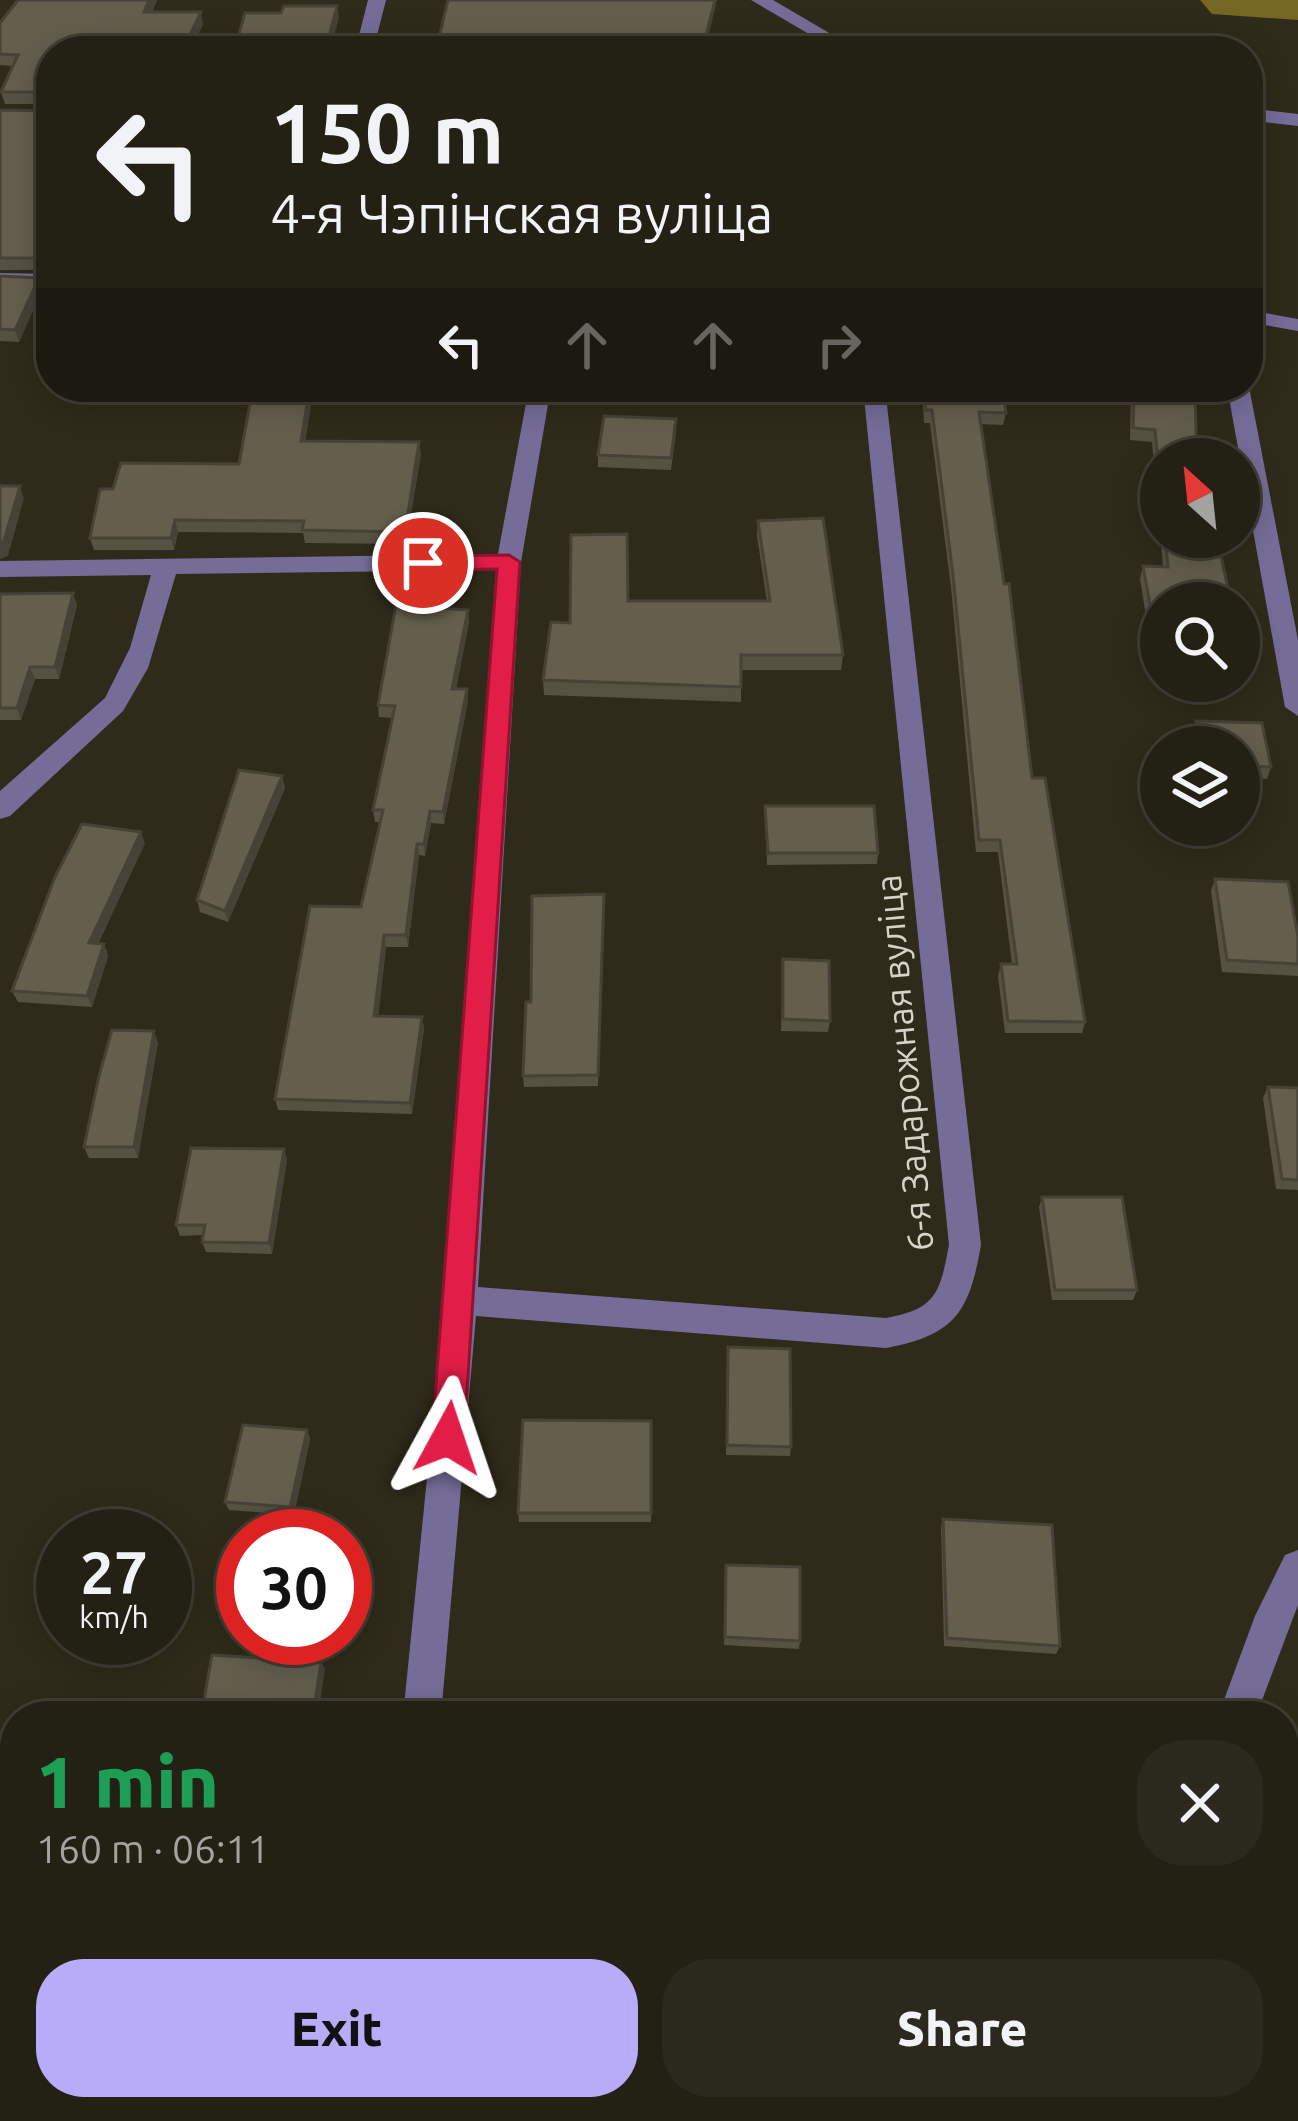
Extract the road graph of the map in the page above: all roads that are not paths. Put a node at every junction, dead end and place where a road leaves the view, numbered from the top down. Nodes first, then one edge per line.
1 (377, 0) edge
2 (760, 0) edge
3 (368, 36) edge
4 (824, 36) edge
5 (1263, 116) edge
6 (1298, 120) edge
7 (0, 279) edge
8 (36, 280) edge
9 (1263, 319) edge
10 (1298, 325) edge
11 (537, 402) edge
12 (876, 402) edge
13 (1241, 402) edge
14 (509, 562) junction
15 (166, 566) junction
16 (0, 569) edge
17 (1298, 707) edge
18 (0, 809) edge
19 (460, 1300) junction
20 (1298, 1567) edge
21 (423, 1701) edge
22 (1242, 1701) edge

1 - 3 street
2 - 4 street
5 - 6 street
7 - 8 street
9 - 10 street
11 - 14 street
12 - 19 street, 6-я Задарожная вуліца
13 - 17 street
14 - 15 street
14 - 19 street
15 - 16 street
15 - 18 street
19 - 21 street
20 - 22 street

